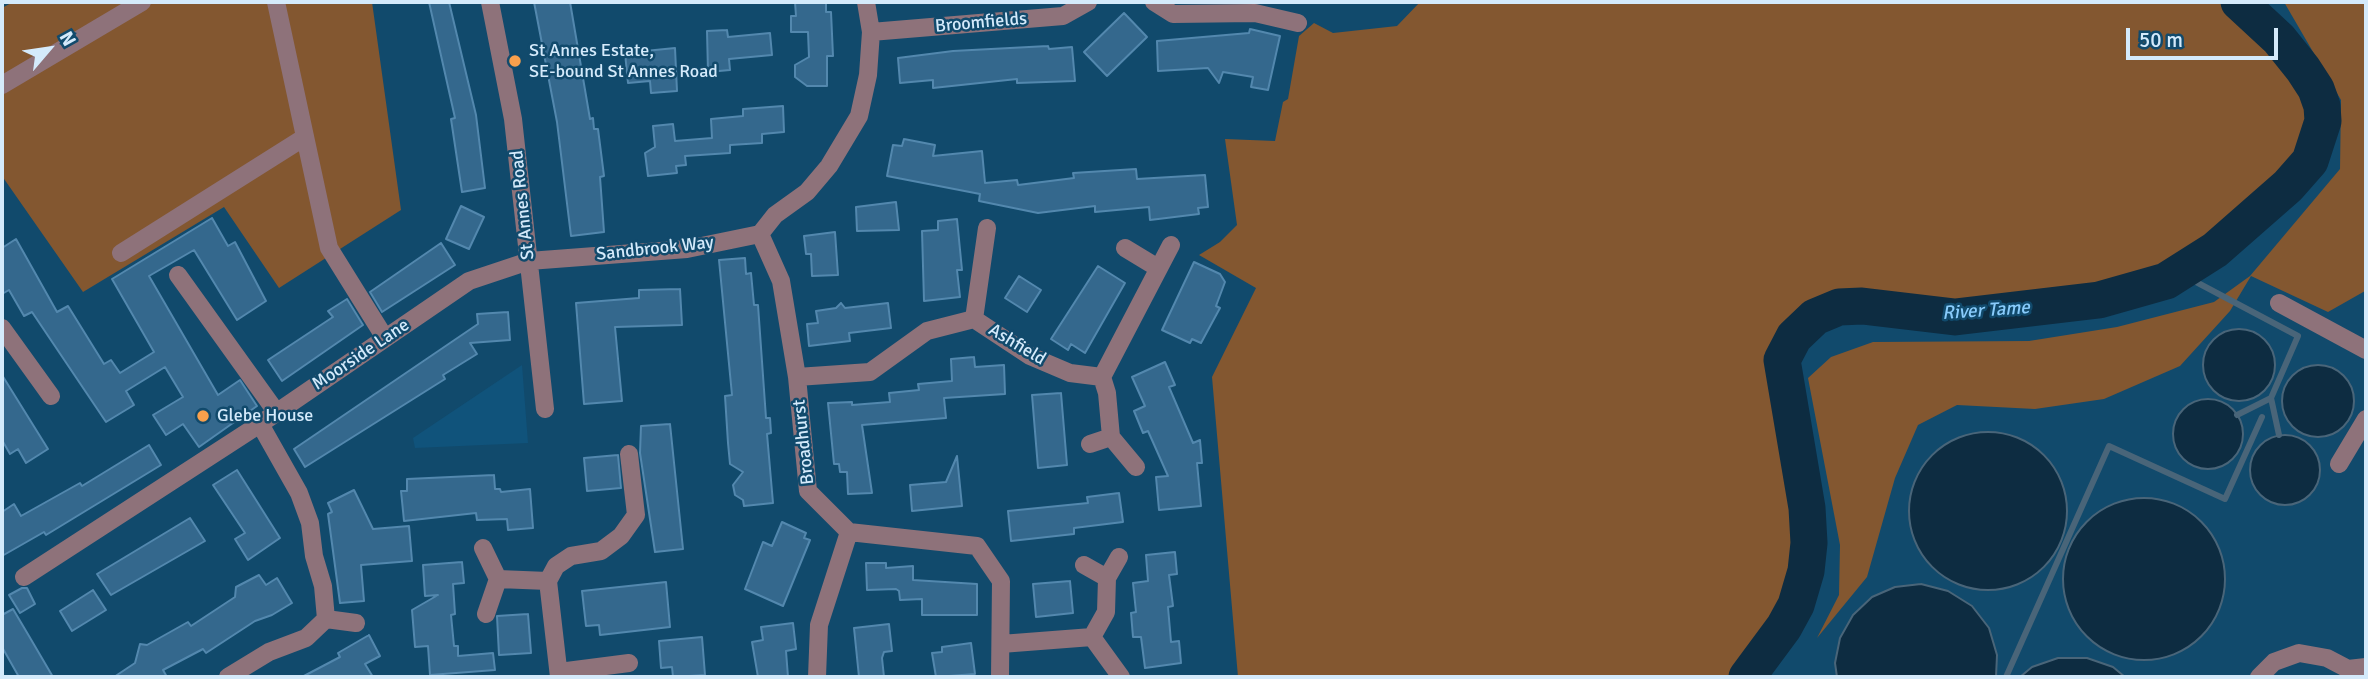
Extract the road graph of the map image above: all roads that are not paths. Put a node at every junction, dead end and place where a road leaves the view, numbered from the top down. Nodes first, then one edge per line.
1 (142, 2) edge
2 (276, 2) edge
3 (490, 2) edge
4 (866, 2) edge
5 (1088, 2) edge
6 (1154, 2) edge
7 (1298, 23) dead end
8 (871, 32) junction
9 (2, 85) edge
10 (305, 137) junction
11 (987, 228) dead end
12 (760, 234) junction
13 (1171, 246) dead end
14 (1125, 248) dead end
15 (121, 253) dead end
16 (529, 261) junction
17 (1158, 268) junction
18 (178, 275) dead end
19 (2279, 303) dead end
20 (974, 319) junction
21 (2, 328) edge
22 (385, 338) junction
23 (2366, 350) edge
24 (797, 377) junction
25 (1102, 377) junction
26 (51, 396) dead end
27 (545, 409) dead end
28 (277, 412) junction
29 (2366, 419) edge
30 (260, 424) junction
31 (1111, 437) junction
32 (1090, 444) dead end
33 (629, 454) dead end
34 (2339, 464) dead end
35 (1136, 467) dead end
36 (849, 532) junction
37 (483, 548) dead end
38 (1119, 557) dead end
39 (1084, 565) dead end
40 (24, 577) dead end
41 (1107, 578) junction
42 (498, 579) junction
43 (548, 581) junction
44 (486, 614) dead end
45 (326, 619) junction
46 (356, 624) dead end
47 (1092, 637) junction
48 (1001, 644) junction
49 (629, 663) dead end
50 (2366, 667) edge
51 (559, 674) edge
52 (228, 677) edge
53 (817, 677) edge
54 (1000, 677) edge
55 (1121, 677) edge
56 (2259, 677) edge

1 - 9 street
2 - 10 street
3 - 16 street, St Annes Road
4 - 8 street
5 - 8 street, Broomfields
6 - 7 street
8 - 12 street
10 - 15 street
10 - 22 street
11 - 20 street, Ashfield
12 - 16 street, Sandbrook Way
12 - 24 street, Broadhurst
13 - 17 street
14 - 17 street
16 - 22 street, Moorside Lane
16 - 27 street, St Annes Road
17 - 25 street
18 - 28 street
19 - 23 street
20 - 24 street, Ashfield
20 - 25 street, Ashfield
21 - 26 street
22 - 28 street, Moorside Lane
24 - 36 street, Broadhurst
25 - 31 street
28 - 30 street, Moorside Lane
29 - 34 street
30 - 40 street, Moorside Lane
30 - 45 street
31 - 32 street
31 - 35 street
33 - 43 street
36 - 48 street
36 - 53 street
37 - 42 street
38 - 41 street
39 - 41 street
41 - 47 street
42 - 43 street
42 - 44 street
43 - 51 street
45 - 46 street
45 - 52 street
47 - 48 street
47 - 55 street
48 - 54 street
49 - 51 street
50 - 56 street

